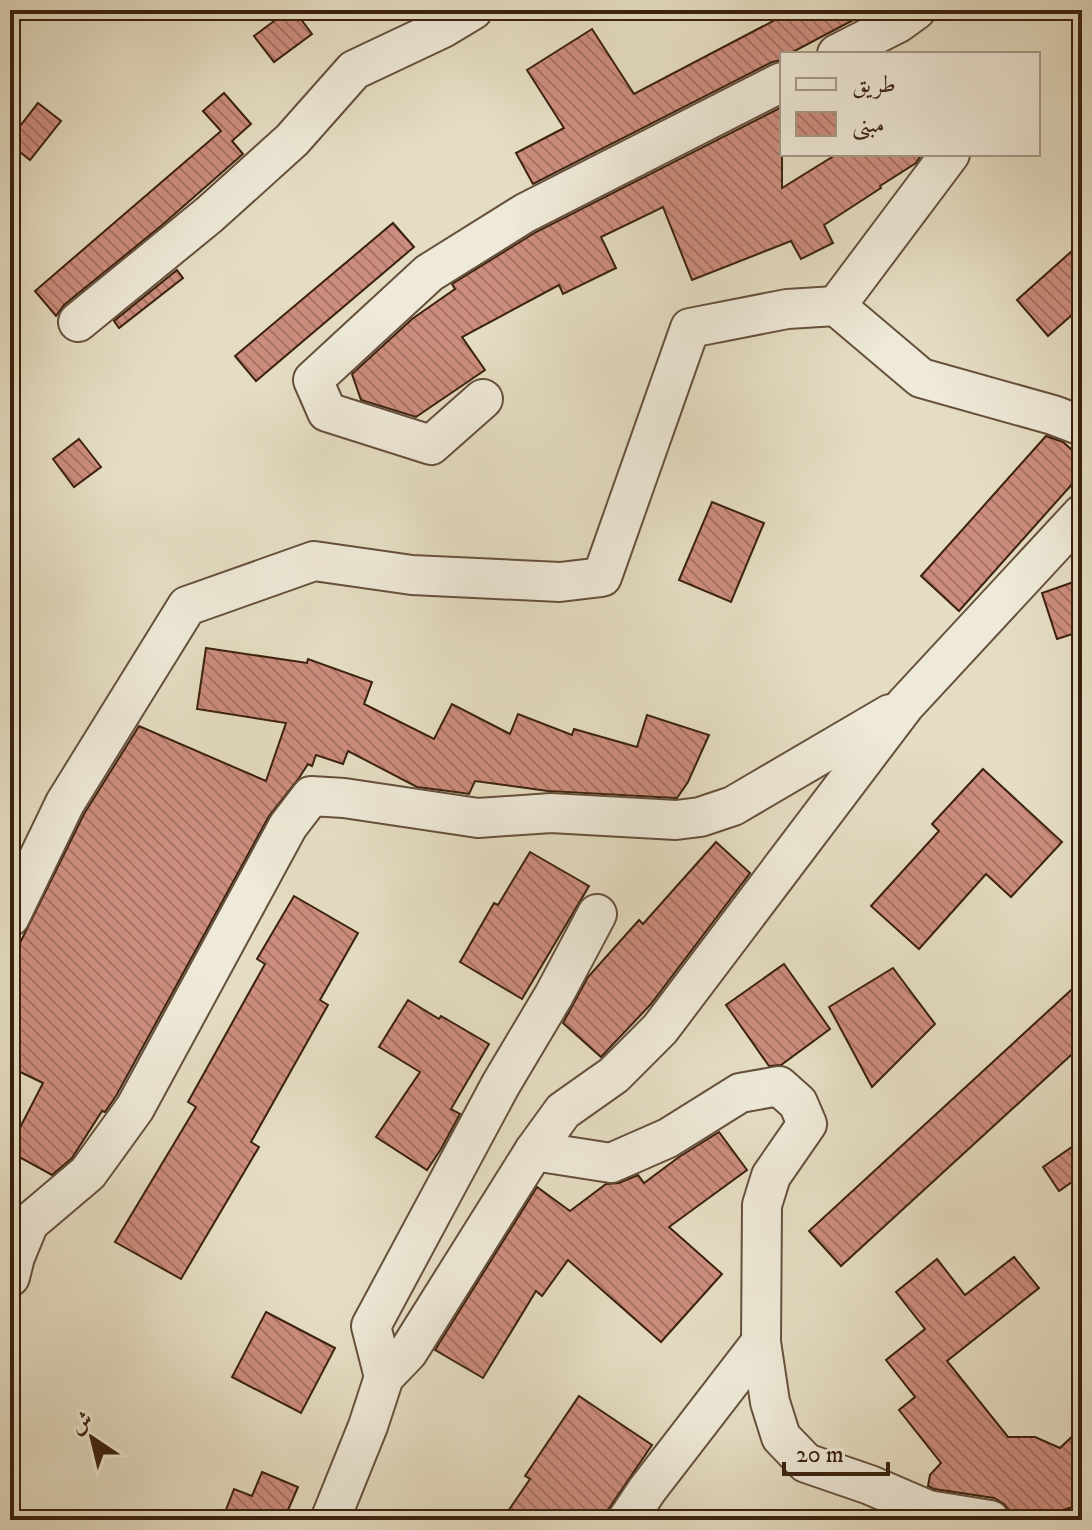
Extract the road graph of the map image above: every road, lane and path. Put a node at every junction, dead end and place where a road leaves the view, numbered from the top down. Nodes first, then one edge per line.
1 (473, 10) edge
2 (908, 29) edge
3 (843, 52) edge
4 (780, 83) edge
5 (948, 156) edge
6 (836, 306) junction
7 (78, 322) dead end
8 (483, 399) dead end
9 (1082, 426) edge
10 (1082, 514) edge
11 (905, 705) junction
12 (597, 914) dead end
13 (10, 917) edge
14 (534, 1151) junction
15 (19, 1212) edge
16 (10, 1277) edge
17 (761, 1342) junction
18 (384, 1377) junction
19 (330, 1520) edge
20 (627, 1520) edge
21 (990, 1520) edge

1 - 7 street
2 - 3 street
4 - 8 street
5 - 6 street
6 - 9 street
6 - 13 street
10 - 11 street
11 - 14 street
11 - 15 street
12 - 18 street
14 - 17 street
14 - 18 street
15 - 16 street
17 - 20 street
17 - 21 street
18 - 19 street

